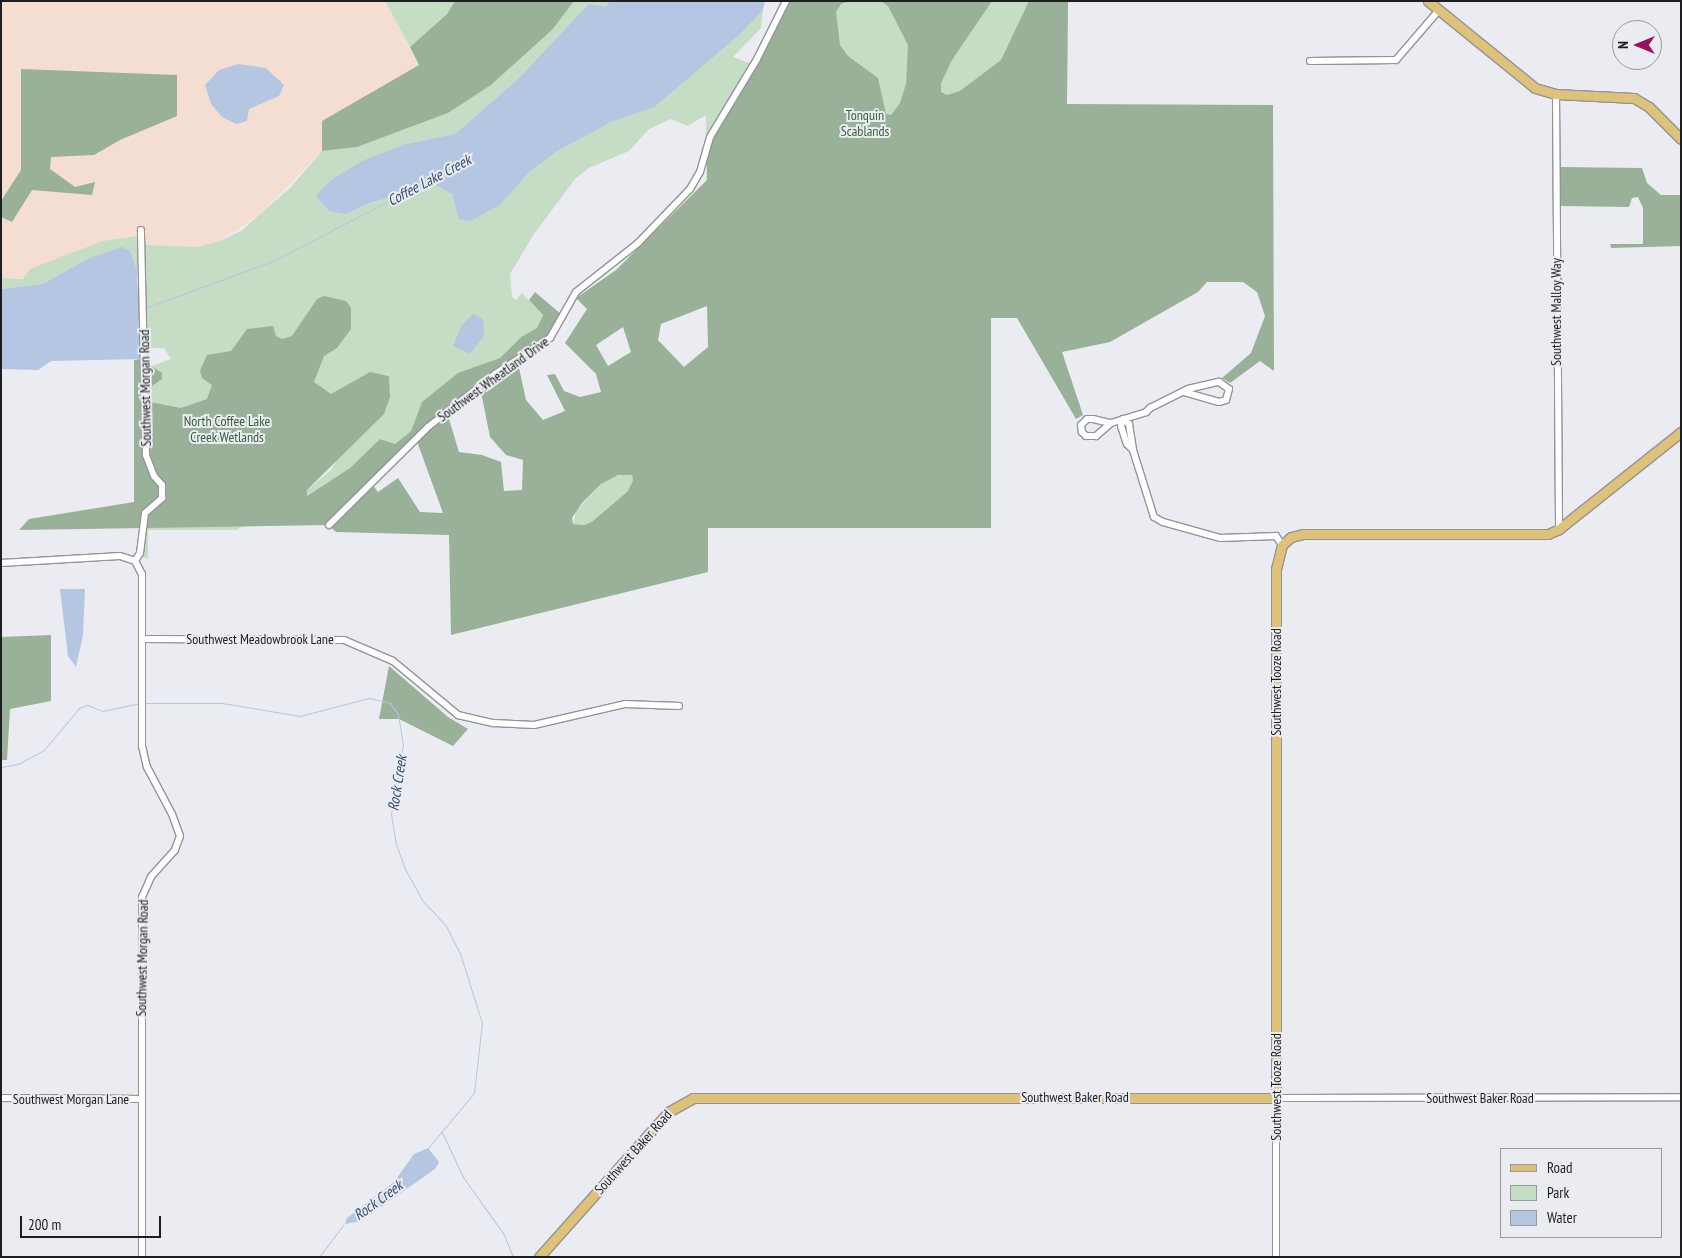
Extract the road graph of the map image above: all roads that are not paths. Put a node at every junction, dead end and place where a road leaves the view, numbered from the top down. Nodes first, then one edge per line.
1 (786, 1) edge
2 (1428, 1) edge
3 (1439, 10) junction
4 (1310, 61) dead end
5 (1556, 94) junction
6 (1681, 139) edge
7 (141, 230) dead end
8 (1183, 392) junction
9 (1123, 419) junction
10 (1111, 423) dead end
11 (1681, 432) edge
12 (329, 526) dead end
13 (1559, 529) junction
14 (1282, 545) junction
15 (135, 561) junction
16 (1, 563) edge
17 (143, 639) junction
18 (678, 706) dead end
19 (1681, 1097) edge
20 (1, 1098) edge
21 (1276, 1098) junction
22 (142, 1099) junction
23 (142, 1257) edge
24 (539, 1257) edge
25 (1276, 1257) edge

1 - 12 street, Southwest Wheatland Drive
2 - 3 main road
3 - 4 street
3 - 5 main road
5 - 6 main road
5 - 13 street, Southwest Malloy Way
7 - 15 street, Southwest Morgan Road
8 - 8 street
8 - 9 street
9 - 10 street
9 - 14 street
11 - 13 main road
13 - 14 main road
14 - 21 main road, Southwest Tooze Road
15 - 16 street
15 - 17 street, Southwest Morgan Road
17 - 18 street, Southwest Meadowbrook Lane
17 - 22 street, Southwest Morgan Road
19 - 21 street, Southwest Baker Road
20 - 22 street, Southwest Morgan Lane
21 - 24 main road, Southwest Baker Road
21 - 25 street, Southwest Tooze Road
22 - 23 street, Southwest Morgan Road

